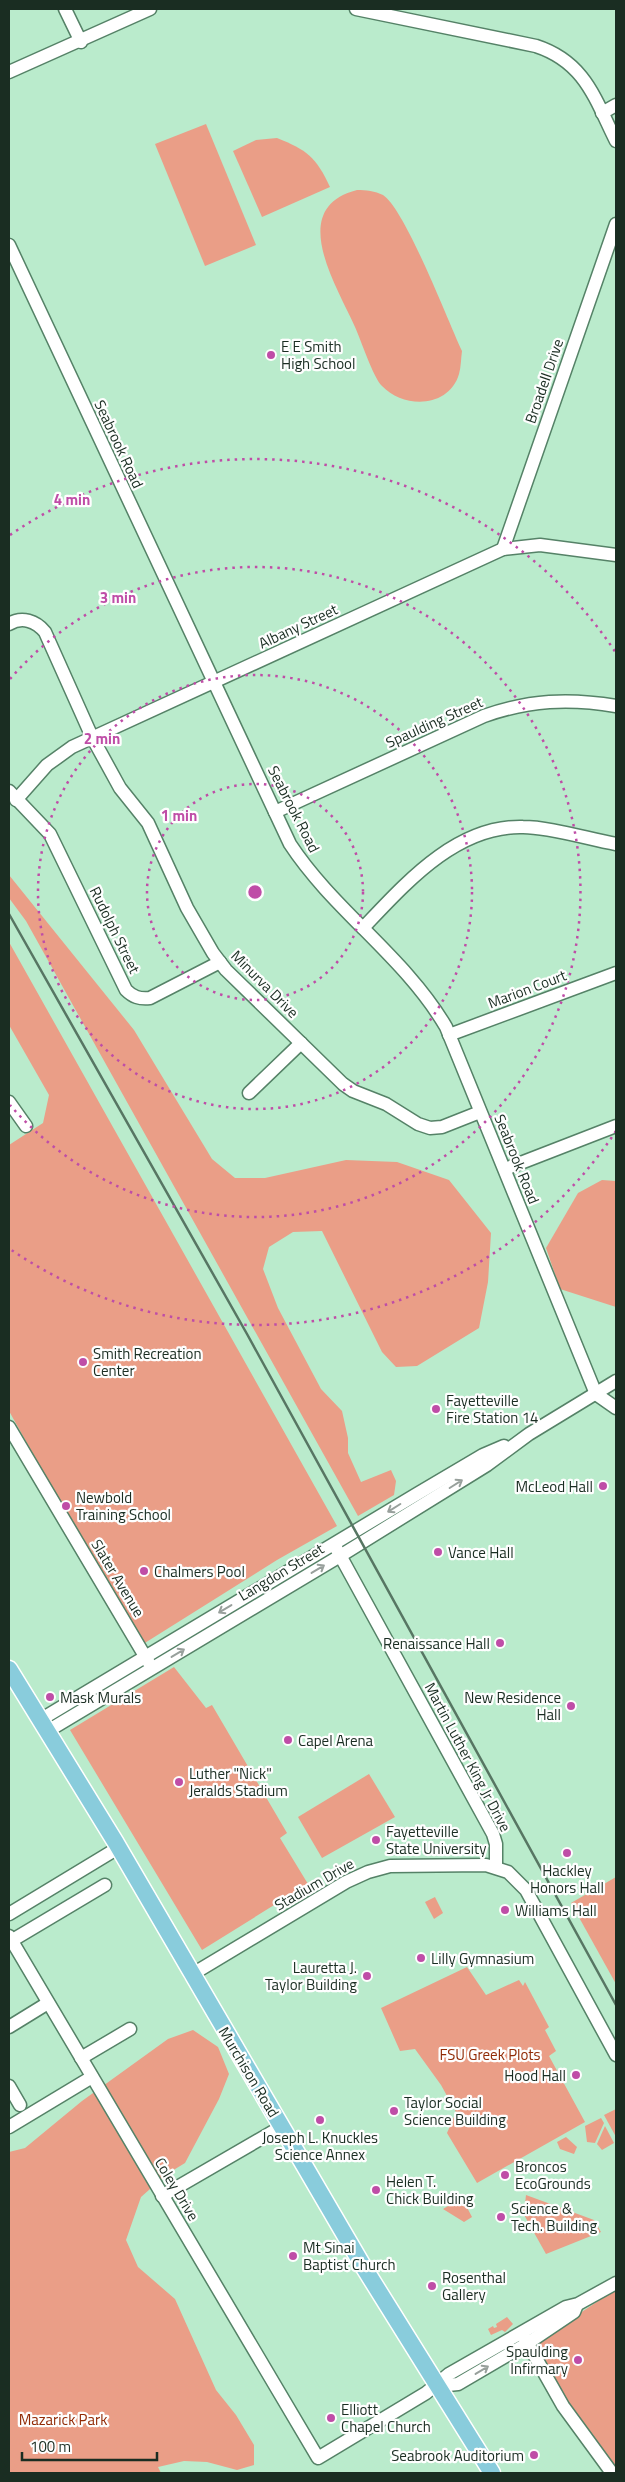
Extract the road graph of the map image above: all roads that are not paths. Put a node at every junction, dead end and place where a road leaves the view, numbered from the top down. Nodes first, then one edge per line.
1 (65, 9) edge
2 (150, 9) edge
3 (356, 9) edge
4 (80, 42) junction
5 (9, 72) edge
6 (616, 105) edge
7 (602, 112) junction
8 (616, 141) edge
9 (616, 224) edge
10 (9, 245) edge
11 (503, 549) junction
12 (616, 555) edge
13 (9, 624) edge
14 (214, 683) junction
15 (616, 706) edge
16 (92, 737) junction
17 (12, 795) edge
18 (275, 812) junction
19 (616, 844) edge
20 (363, 928) junction
21 (220, 962) junction
22 (616, 973) edge
23 (449, 1036) junction
24 (300, 1043) junction
25 (249, 1093) dead end
26 (9, 1102) edge
27 (480, 1112) junction
28 (26, 1126) dead end
29 (616, 1126) edge
30 (504, 1169) junction
31 (616, 1381) edge
32 (596, 1394) junction
33 (616, 1408) edge
34 (9, 1427) edge
35 (337, 1550) junction
36 (145, 1656) junction
37 (9, 1668) edge
38 (152, 1668) junction
39 (43, 1726) junction
40 (118, 1848) junction
41 (496, 1867) junction
42 (105, 1885) dead end
43 (9, 1914) edge
44 (10, 1938) edge
45 (191, 1975) junction
46 (48, 2002) junction
47 (9, 2027) edge
48 (130, 2029) dead end
49 (616, 2055) edge
50 (81, 2058) junction
51 (92, 2077) junction
52 (9, 2086) edge
53 (20, 2104) dead end
54 (9, 2127) edge
55 (281, 2127) junction
56 (162, 2196) junction
57 (616, 2283) edge
58 (525, 2338) junction
59 (438, 2386) junction
60 (492, 2473) edge
61 (612, 2473) edge

1 - 4 street
2 - 4 street
3 - 7 street
4 - 5 street
6 - 7 street
7 - 8 street
9 - 11 street, Broadell Drive
10 - 14 street, Seabrook Road
11 - 12 street, Albany Street
11 - 14 street, Albany Street
13 - 16 street, Minurva Drive
14 - 16 street, Albany Street
14 - 18 street, Seabrook Road
15 - 18 street, Spaulding Street
16 - 17 street, Albany Street
16 - 21 street, Minurva Drive
17 - 21 street, Rudolph Street
18 - 20 street, Seabrook Road
19 - 20 street
20 - 23 street, Seabrook Road
21 - 24 street, Minurva Drive
22 - 23 street, Marion Court
23 - 27 street, Seabrook Road
24 - 25 street
24 - 27 street, Minurva Drive
26 - 28 street
27 - 30 street, Seabrook Road
29 - 30 street
30 - 32 street, Seabrook Road
31 - 32 street, Langdon Street
32 - 33 street
32 - 35 street, Langdon Street
34 - 36 street, Slater Avenue
35 -> 36 street, Langdon Street
38 -> 35 street, Langdon Street
35 - 41 street, Martin Luther King Jr Drive
36 - 38 street, Slater Avenue
36 - 39 street, Langdon Street
37 - 39 main road, Murchison Road
38 - 39 street, Langdon Street
39 - 40 main road, Murchison Road
40 - 43 street
40 - 45 main road, Murchison Road
41 - 45 street, Stadium Drive
41 - 49 street
42 - 44 street
44 - 46 street, Coley Drive
45 - 55 main road, Murchison Road
46 - 47 street
46 - 50 street, Coley Drive
48 - 50 street
50 - 51 street, Coley Drive
51 - 54 street
51 - 56 street, Coley Drive
52 - 53 street
55 - 56 street
55 - 59 main road, Murchison Road
56 - 59 street, Coley Drive
57 - 58 street
58 - 59 street
58 - 61 street
59 - 60 main road, Murchison Road

